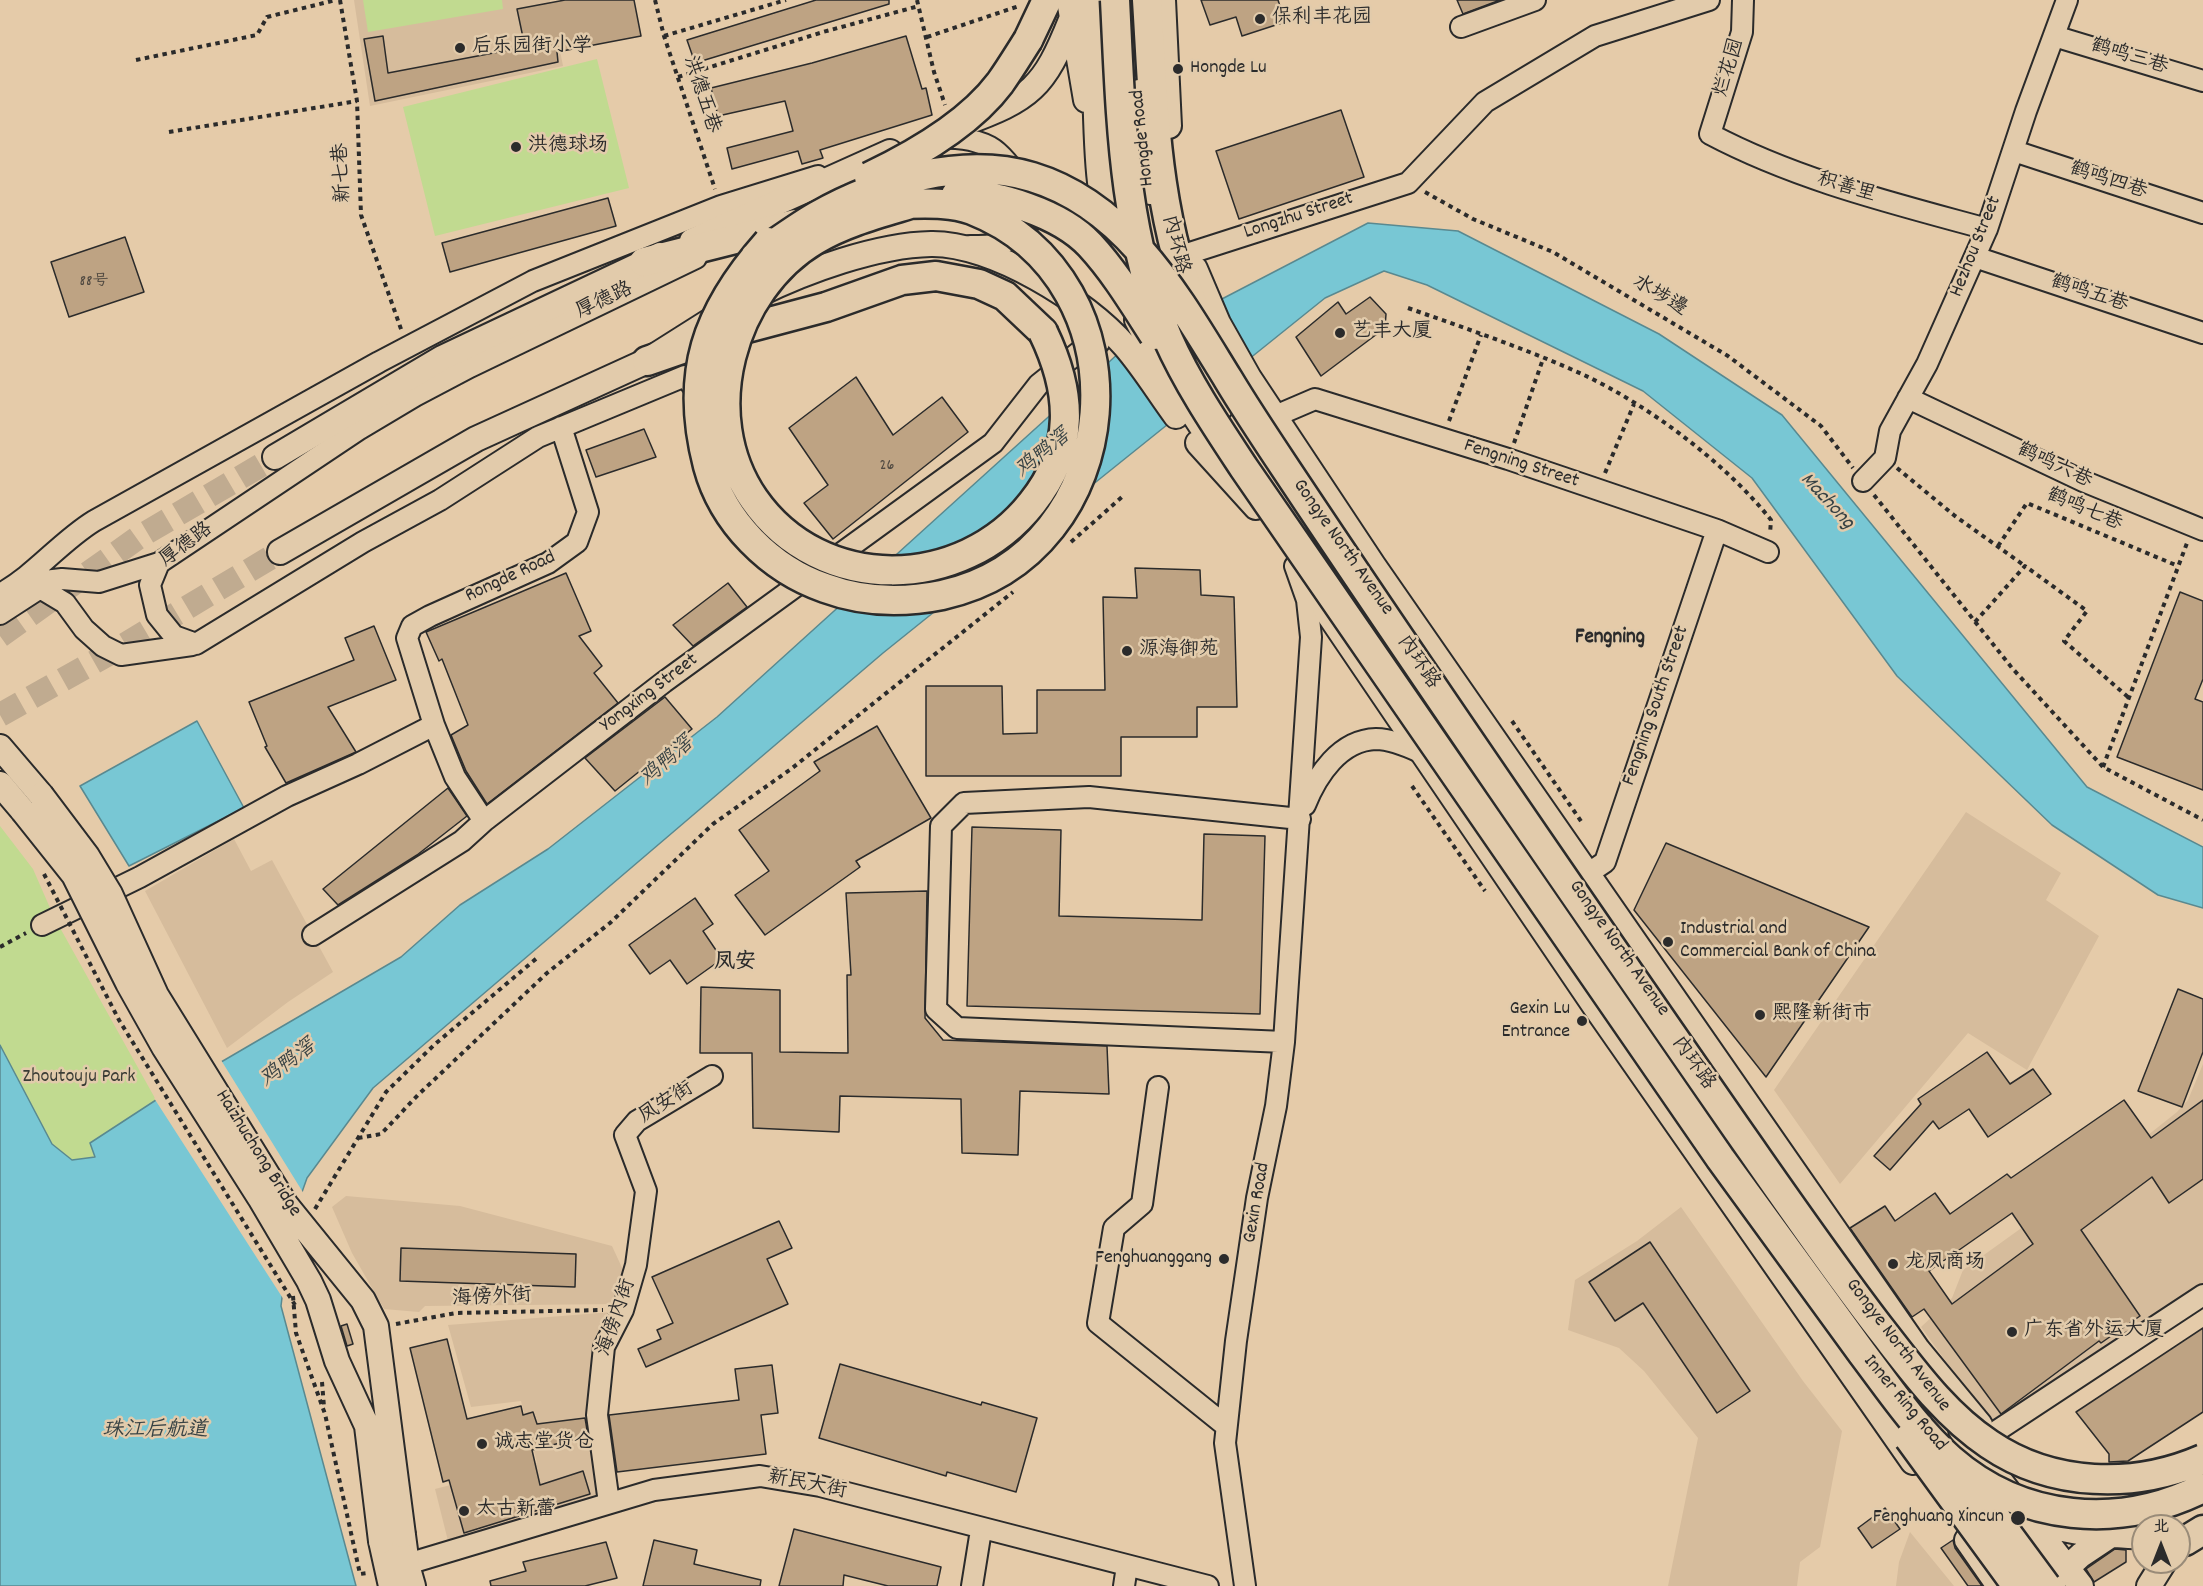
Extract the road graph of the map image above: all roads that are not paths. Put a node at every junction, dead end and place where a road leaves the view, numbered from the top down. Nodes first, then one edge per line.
1 (1093, 0) edge
2 (1115, 0) edge
3 (1134, 0) edge
4 (1149, 0) edge
5 (1163, 0) edge
6 (1535, 0) edge
7 (1709, 0) edge
8 (1743, 0) edge
9 (2067, 0) edge
10 (1036, 3) edge
11 (1070, 10) edge
12 (1461, 27) dead end
13 (2054, 36) junction
14 (1165, 46) junction
15 (2203, 81) edge
16 (1710, 134) joint
17 (1096, 137) junction
18 (921, 139) junction
19 (2014, 151) junction
20 (864, 164) junction
21 (2203, 213) edge
22 (1987, 229) junction
23 (730, 241) junction
24 (946, 245) junction
25 (1190, 253) junction
26 (755, 257) junction
27 (1975, 257) junction
28 (644, 262) junction
29 (1187, 304) junction
30 (826, 307) junction
31 (2203, 333) edge
32 (1133, 338) junction
33 (647, 360) junction
34 (685, 376) junction
35 (1214, 398) junction
36 (1908, 398) junction
37 (1273, 417) junction
38 (561, 427) junction
39 (275, 457) tunnel mouth
40 (1863, 481) road end
41 (2198, 528) edge
42 (1717, 530) junction
43 (280, 552) tunnel mouth
44 (1768, 552) road end
45 (159, 563) junction
46 (1295, 566) junction
47 (817, 569) junction
48 (19, 583) junction
49 (0, 594) edge
50 (0, 614) edge
51 (196, 645) junction
52 (434, 725) junction
53 (1444, 737) junction
54 (0, 747) edge
55 (1420, 752) junction
56 (0, 784) edge
57 (1300, 819) junction
58 (484, 820) junction
59 (1573, 888) junction
60 (1535, 919) junction
61 (42, 925) road end
62 (313, 935) dead end
63 (1638, 963) junction
64 (1622, 991) junction
65 (1596, 1008) junction
66 (1284, 1042) junction
67 (712, 1076) dead end
68 (1158, 1087) dead end
69 (625, 1136) joint
70 (1720, 1158) junction
71 (1778, 1267) junction
72 (1833, 1267) junction
73 (2203, 1295) edge
74 (1865, 1336) junction
75 (1226, 1426) junction
76 (1989, 1436) junction
77 (2203, 1451) edge
78 (2007, 1457) junction
79 (2203, 1459) edge
80 (2203, 1476) edge
81 (2203, 1488) edge
82 (609, 1503) junction
83 (2027, 1515) junction
84 (1953, 1520) junction
85 (981, 1530) junction
86 (392, 1538) junction
87 (2131, 1538) edge
88 (2104, 1539) junction
89 (2131, 1545) edge
90 (2052, 1546) junction
91 (1127, 1566) junction
92 (2074, 1576) edge
93 (399, 1577) edge
94 (972, 1586) edge
95 (1124, 1586) edge
96 (1208, 1586) edge
97 (1245, 1586) edge
98 (1998, 1586) edge
99 (2017, 1586) edge
100 (2048, 1586) edge

1 - 17 main road
2 - 35 highway, 内环路, bridge
3 - 29 main road, Hongde Road
4 - 14 main road
4 - 35 highway, 内环路, bridge
5 - 14 main road
6 - 12 street
7 - 25 street, Longzhu Street
8 - 16 street, 烂花园
9 - 13 street, Hezhou Street
10 - 26 highway, bridge
11 - 17 main road
11 - 18 main road
13 - 15 street, 鹤鸣三巷
13 - 19 street, Hezhou Street
14 - 25 main road
16 - 22 street, 积善里
17 - 29 street
17 - 32 main road
18 - 20 main road
18 - 24 street
19 - 21 street, 鹤鸣四巷
19 - 22 street, Hezhou Street
20 - 28 main road
20 - 48 street
22 - 27 street, Hezhou Street
23 - 26 highway, bridge
23 - 28 highway
23 - 45 street, 厚德路
24 - 32 main road
24 - 33 main road
25 - 29 main road
26 - 35 highway, bridge
27 - 31 street, 鹤鸣五巷
27 - 36 street, Hezhou Street
28 - 39 main road
29 - 35 main road, bridge
30 - 33 highway
30 - 34 highway
30 - 35 highway, bridge
32 - 35 main road
32 - 47 street, Yongxing Street
33 - 43 main road
34 - 38 street
34 - 47 street
35 - 37 main road
35 - 46 main road
35 - 53 street
35 - 59 main road, Gongye North Avenue
35 - 70 highway, 内环路, bridge
35 - 72 highway, 内环路, bridge
36 - 40 street, Hezhou Street
36 - 41 street, 鹤鸣六巷
37 - 42 street, Fengning Street
37 - 59 main road
38 - 51 street
38 - 52 street, Rongde Road
42 - 44 street, Fengning Street
42 - 59 street, Fengning South Street
45 - 48 street
45 - 51 street, 厚德路
46 - 55 main road
46 - 57 street, Gexin Road
47 - 58 street, Yongxing Street
48 - 49 street
50 - 51 street
52 - 58 street
52 - 61 street
53 - 55 street
53 - 59 street
54 - 86 main road, Haizhuchong Bridge, bridge
55 - 57 street
55 - 60 main road
56 - 86 main road, Haizhuchong Bridge, bridge
57 - 66 street, Gexin Road
57 - 66 street
58 - 62 street, Yongxing Street
59 - 60 street, Fengning South Street
59 - 63 main road, Gongye North Avenue
59 - 64 street
60 - 65 main road
63 - 76 main road
63 - 83 main road, Gongye North Avenue
64 - 65 street
64 - 74 street
65 - 71 main road
66 - 75 street, Gexin Road
67 - 69 street, 凤安街
68 - 75 street
69 - 82 street, 海傍内街
70 - 81 highway, Inner Ring Road, bridge
70 - 99 highway, bridge
71 - 74 main road
71 - 84 main road
72 - 79 highway, Inner Ring Road, bridge
72 - 100 highway, bridge
73 - 76 street
74 - 83 main road
75 - 97 street, Gexin Road
76 - 78 main road
77 - 78 main road
78 - 83 main road
80 - 88 main road
82 - 85 street, 新民大街
82 - 93 street, 新民大街
83 - 84 street
83 - 88 main road
83 - 90 main road, Gongye North Avenue
84 - 90 main road
84 - 98 main road
85 - 91 street, 新民大街
85 - 94 street
86 - 93 main road
87 - 88 main road
88 - 89 main road
88 - 90 main road
88 - 92 main road
90 - 92 main road, Gongye North Avenue
91 - 95 street
91 - 96 street, 新民大街
92 - 100 main road

